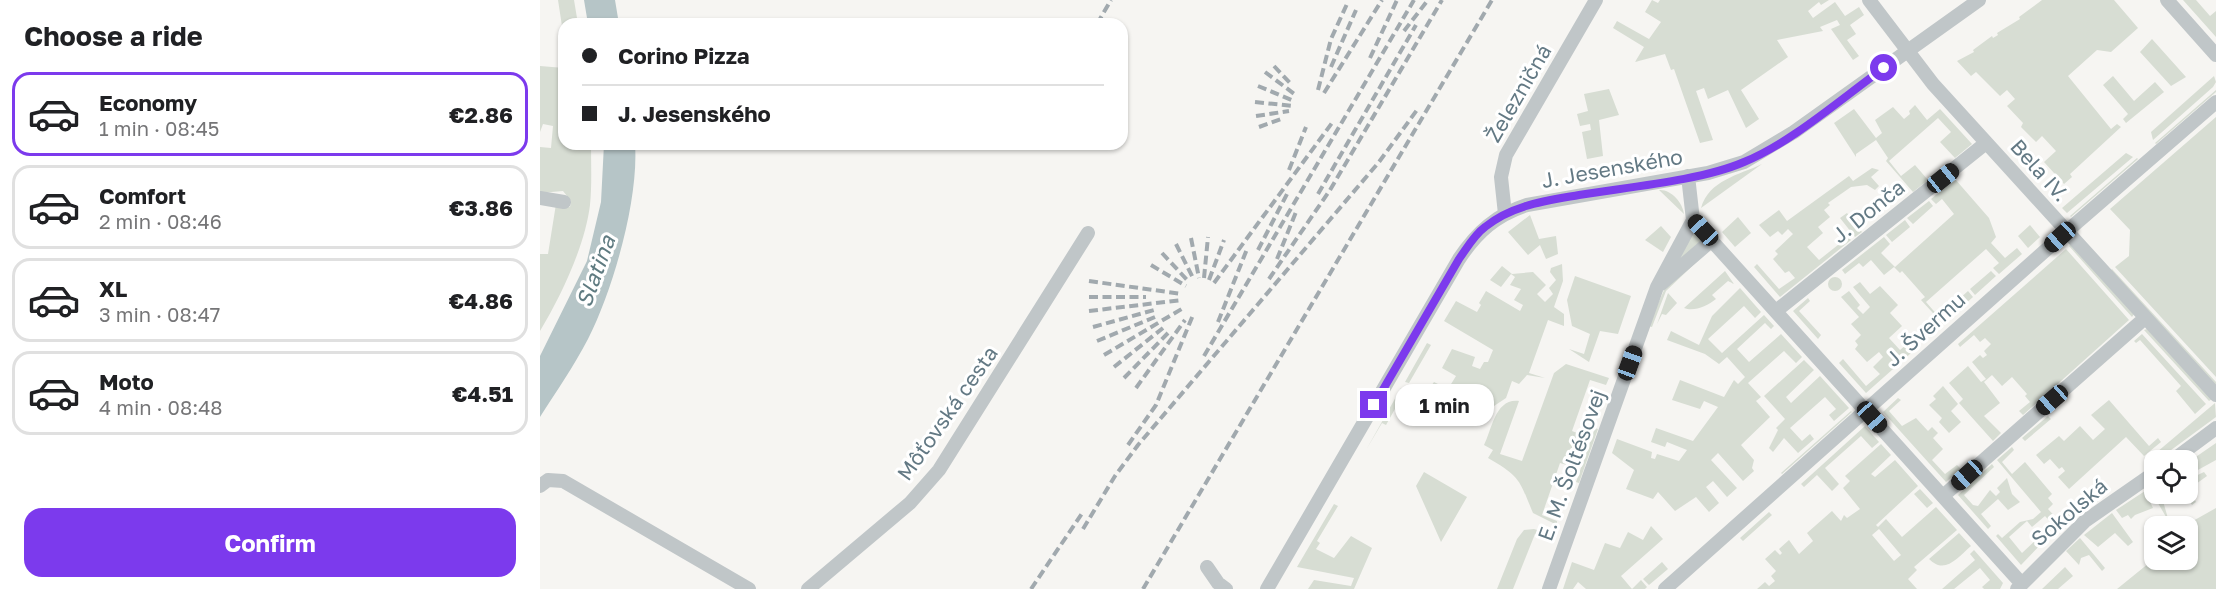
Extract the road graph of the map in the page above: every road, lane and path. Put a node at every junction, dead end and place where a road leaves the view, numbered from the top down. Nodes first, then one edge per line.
1 (1596, 0) edge
2 (1869, 0) edge
3 (1979, 0) edge
4 (2167, 0) edge
5 (1906, 52) junction
6 (2216, 55) edge
7 (2216, 102) edge
8 (1986, 143) junction
9 (1688, 177) junction
10 (540, 198) edge
11 (564, 202) dead end
12 (1505, 214) junction
13 (1693, 220) junction
14 (2067, 231) junction
15 (1088, 233) dead end
16 (1712, 240) junction
17 (1657, 287) junction
18 (1776, 311) junction
19 (2145, 318) junction
20 (2216, 395) edge
21 (1866, 410) junction
22 (2216, 428) edge
23 (2186, 450) edge
24 (2144, 480) edge
25 (540, 486) edge
26 (1943, 496) junction
27 (1208, 567) dead end
28 (2019, 586) edge
29 (1669, 588) edge
30 (748, 589) edge
31 (808, 589) edge
32 (1226, 589) edge
33 (1267, 589) edge
34 (1549, 589) edge

1 - 12 street, Železničná
2 - 5 street, Bela IV.
3 - 5 street, J. Jesenského
4 - 6 street
5 - 8 street, Bela IV.
5 - 9 street, J. Jesenského
7 - 14 street, J. Švermu
8 - 14 street, Bela IV.
8 - 18 street, J. Donča
9 - 12 street, J. Jesenského
9 - 13 street
10 - 11 street
12 - 33 street, J. Jesenského
13 - 16 street
13 - 17 street, E. M. Šoltésovej
14 - 19 street, Bela IV.
14 - 21 street, J. Švermu
15 - 31 street, Môťovská cesta
16 - 17 street, E. M. Šoltésovej
16 - 18 street
17 - 34 street, E. M. Šoltésovej
18 - 21 street
19 - 20 street, Bela IV.
19 - 26 street
21 - 26 street
21 - 29 street, J. Švermu
22 - 23 street
24 - 28 street, Sokolská
25 - 30 street
26 - 28 street
27 - 32 street

